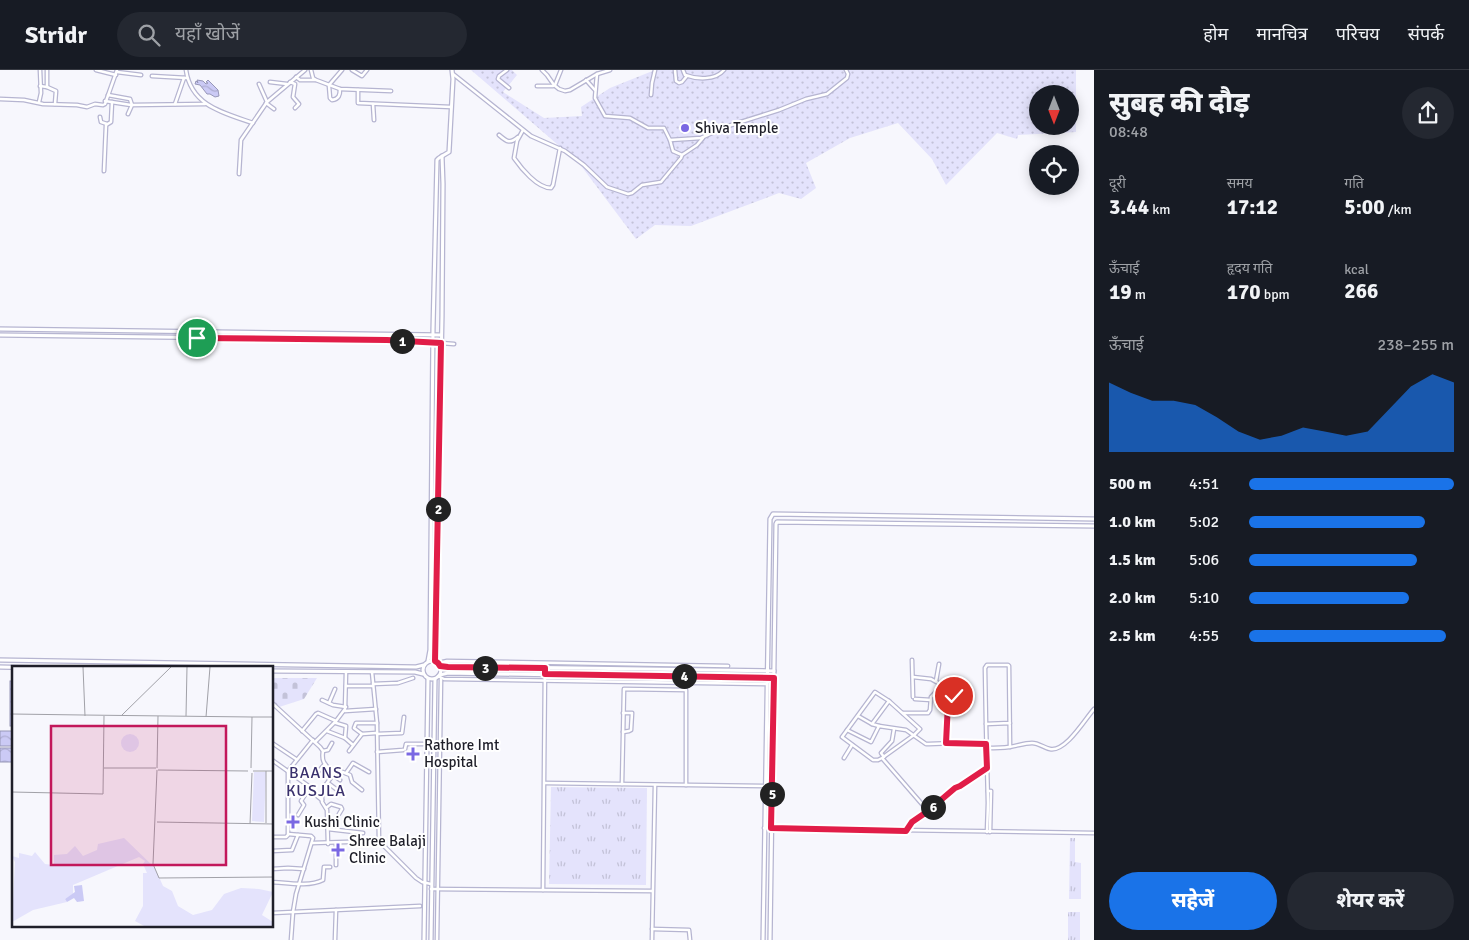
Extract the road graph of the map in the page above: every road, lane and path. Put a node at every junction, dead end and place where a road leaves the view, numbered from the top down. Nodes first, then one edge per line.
1 (40, 70) edge
2 (47, 70) edge
3 (96, 70) edge
4 (186, 70) edge
5 (305, 70) edge
6 (311, 70) edge
7 (342, 70) edge
8 (352, 70) edge
9 (367, 70) edge
10 (506, 70) edge
11 (542, 70) edge
12 (561, 70) edge
13 (598, 70) edge
14 (610, 70) edge
15 (655, 70) edge
16 (675, 70) edge
17 (683, 70) edge
18 (724, 70) edge
19 (846, 70) edge
20 (106, 71) edge
21 (116, 72) edge
22 (452, 72) edge
23 (597, 74) junction
24 (142, 75) dead end
25 (152, 76) dead end
26 (687, 76) junction
27 (296, 77) junction
28 (185, 78) junction
29 (315, 80) junction
30 (586, 80) junction
31 (270, 82) dead end
32 (289, 83) junction
33 (259, 84) dead end
34 (329, 85) junction
35 (40, 86) junction
36 (537, 86) dead end
37 (555, 86) junction
38 (47, 87) junction
39 (509, 88) dead end
40 (340, 89) junction
41 (358, 90) junction
42 (595, 90) junction
43 (391, 91) dead end
44 (108, 95) junction
45 (651, 95) dead end
46 (0, 99) edge
47 (39, 102) junction
48 (106, 102) junction
49 (112, 102) junction
50 (266, 102) junction
51 (55, 104) junction
52 (175, 104) junction
53 (205, 104) junction
54 (374, 104) junction
55 (132, 105) junction
56 (451, 107) junction
57 (295, 108) dead end
58 (274, 109) dead end
59 (128, 114) dead end
60 (100, 117) dead end
61 (374, 120) dead end
62 (253, 123) junction
63 (107, 124) junction
64 (524, 130) junction
65 (499, 135) dead end
66 (520, 136) junction
67 (704, 137) junction
68 (670, 140) junction
69 (560, 148) junction
70 (682, 155) junction
71 (442, 156) junction
72 (104, 171) dead end
73 (239, 174) dead end
74 (0, 329) edge
75 (387, 334) junction
76 (0, 335) edge
77 (434, 335) junction
78 (441, 335) junction
79 (387, 340) junction
80 (433, 342) junction
81 (441, 343) junction
82 (454, 344) dead end
83 (773, 514) junction
84 (1094, 519) edge
85 (777, 522) junction
86 (1094, 526) edge
87 (0, 660) edge
88 (912, 660) dead end
89 (428, 662) junction
90 (438, 664) junction
91 (939, 664) dead end
92 (329, 665) junction
93 (424, 665) junction
94 (698, 665) junction
95 (545, 668) junction
96 (698, 670) junction
97 (274, 671) edge
98 (728, 671) junction
99 (766, 671) junction
100 (330, 672) junction
101 (346, 672) junction
102 (372, 672) junction
103 (774, 672) junction
104 (423, 674) junction
105 (545, 674) junction
106 (438, 677) junction
107 (913, 677) junction
108 (413, 678) dead end
109 (428, 678) junction
110 (766, 678) junction
111 (774, 678) junction
112 (545, 680) junction
113 (936, 681) junction
114 (766, 684) junction
115 (373, 685) junction
116 (942, 685) junction
117 (346, 686) junction
118 (336, 689) dead end
119 (322, 700) dead end
120 (930, 700) junction
121 (889, 701) junction
122 (329, 703) junction
123 (274, 705) edge
124 (376, 708) junction
125 (345, 709) junction
126 (1094, 709) edge
127 (623, 713) junction
128 (902, 713) junction
129 (858, 715) junction
130 (404, 717) dead end
131 (336, 722) junction
132 (377, 723) junction
133 (1010, 723) junction
134 (872, 724) junction
135 (986, 724) junction
136 (879, 726) junction
137 (894, 729) junction
138 (847, 730) junction
139 (302, 731) junction
140 (327, 731) junction
141 (623, 732) junction
142 (362, 734) junction
143 (377, 734) junction
144 (914, 735) junction
145 (345, 738) junction
146 (314, 741) junction
147 (332, 743) dead end
148 (946, 743) junction
149 (274, 744) edge
150 (423, 744) dead end
151 (353, 745) junction
152 (852, 745) junction
153 (986, 746) junction
154 (1010, 747) junction
155 (323, 751) junction
156 (349, 751) dead end
157 (377, 752) junction
158 (883, 757) junction
159 (844, 758) dead end
160 (296, 759) junction
161 (274, 761) edge
162 (325, 764) junction
163 (987, 768) junction
164 (288, 771) junction
165 (318, 772) dead end
166 (368, 772) dead end
167 (346, 773) junction
168 (333, 774) junction
169 (340, 780) dead end
170 (328, 783) junction
171 (545, 783) junction
172 (622, 784) junction
173 (655, 785) junction
174 (686, 785) junction
175 (765, 786) junction
176 (310, 787) junction
177 (336, 789) dead end
178 (362, 790) dead end
179 (322, 800) junction
180 (326, 808) junction
181 (928, 811) junction
182 (339, 814) dead end
183 (298, 815) dead end
184 (764, 828) junction
185 (771, 828) junction
186 (328, 829) junction
187 (906, 831) junction
188 (363, 832) dead end
189 (988, 832) junction
190 (1094, 833) edge
191 (288, 834) junction
192 (298, 835) junction
193 (274, 837) edge
194 (379, 841) junction
195 (312, 843) junction
196 (336, 843) junction
197 (328, 844) junction
198 (274, 851) edge
199 (336, 865) dead end
200 (330, 867) dead end
201 (274, 869) edge
202 (304, 869) junction
203 (274, 882) edge
204 (426, 883) junction
205 (299, 884) junction
206 (431, 884) junction
207 (431, 889) junction
208 (438, 889) junction
209 (543, 890) junction
210 (652, 891) junction
211 (420, 906) dead end
212 (336, 910) junction
213 (293, 912) junction
214 (274, 913) edge
215 (652, 929) junction
216 (291, 940) edge
217 (335, 940) edge
218 (424, 940) edge
219 (431, 940) edge
220 (437, 940) edge
221 (652, 940) edge
222 (690, 940) edge
223 (763, 940) edge
224 (770, 940) edge

1 - 35 street
2 - 38 street
3 - 20 street
4 - 28 street
5 - 27 street
6 - 29 street
7 - 34 street
8 - 9 street
10 - 39 street
11 - 37 street
12 - 37 street
13 - 23 street
14 - 23 street
15 - 45 street
16 - 26 street
17 - 26 street
18 - 26 street
19 - 67 street
20 - 21 street
21 - 24 street
21 - 44 street
22 - 56 street
22 - 64 street
23 - 30 street
23 - 42 street
25 - 28 street
27 - 29 street
27 - 32 street
28 - 52 street
28 - 53 street
29 - 34 street
30 - 37 street
30 - 42 street
31 - 32 street
32 - 50 street
32 - 57 street
33 - 50 street
34 - 40 street
34 - 40 street
35 - 38 street
35 - 47 street
36 - 37 street
38 - 51 street
40 - 41 street
41 - 43 street
41 - 54 street
42 - 68 street
44 - 48 street
44 - 55 street
46 - 47 street
47 - 51 street
48 - 49 street
48 - 51 street
49 - 55 street
49 - 63 street
50 - 58 street
50 - 62 street
52 - 53 street
52 - 55 street
53 - 62 street
54 - 56 street
54 - 61 street
55 - 59 street
56 - 71 street
60 - 63 street
62 - 73 street
63 - 72 street
64 - 66 street
64 - 69 street
65 - 66 street
66 - 69 street
67 - 68 street
67 - 70 street
68 - 70 street
69 - 70 street
71 - 77 street
71 - 78 street
74 - 75 street
75 - 77 street
75 - 79 street
76 - 79 street
77 - 78 street
77 - 80 street
78 - 81 street
79 - 80 street
80 - 81 street
80 - 89 street
81 - 82 street
81 - 90 street
83 - 84 street
83 - 85 street
83 - 99 street
85 - 86 street
85 - 103 street
87 - 92 street
88 - 107 street
89 - 90 street
89 - 93 street
90 - 94 street
90 - 95 street
90 - 106 street
91 - 113 street
92 - 93 street
92 - 100 street
93 - 104 street
94 - 96 street
94 - 98 street
95 - 96 street
95 - 105 street
96 - 98 street
97 - 100 street
98 - 99 street
99 - 103 street
99 - 110 street
100 - 101 street
101 - 102 street
101 - 117 street
102 - 104 street
102 - 115 street
103 - 111 street
104 - 109 street
105 - 106 street
105 - 110 street
105 - 112 street
106 - 109 street
106 - 112 street
106 - 206 street
106 - 208 street
107 - 113 street
107 - 120 street
108 - 115 street
109 - 204 street
110 - 111 street
110 - 114 street
111 - 185 street
112 - 114 street
112 - 171 street
113 - 116 street
114 - 175 street
115 - 117 street
115 - 124 street
116 - 120 street
116 - 148 street
117 - 125 street
118 - 122 street
119 - 122 street
120 - 128 street
121 - 128 street
121 - 129 street
121 - 134 street
122 - 125 street
123 - 139 street
124 - 125 street
124 - 132 street
125 - 131 street
126 - 154 street
127 - 141 street
127 - 141 street
127 - 174 street
128 - 144 street
129 - 134 street
129 - 138 street
130 - 143 street
131 - 139 street
131 - 140 street
131 - 145 street
132 - 142 street
132 - 143 street
133 - 135 street
133 - 135 street
133 - 154 street
134 - 136 street
135 - 153 street
136 - 137 street
136 - 138 street
137 - 144 street
137 - 158 street
138 - 152 street
139 - 146 street
140 - 145 street
140 - 146 street
141 - 172 street
142 - 143 street
142 - 151 street
143 - 157 street
144 - 148 street
144 - 158 street
145 - 151 street
146 - 155 street
146 - 160 street
147 - 155 street
148 - 153 street
149 - 160 street
150 - 157 street
151 - 156 street
152 - 158 street
152 - 159 street
153 - 154 street
153 - 163 street
155 - 162 street
157 - 194 street
158 - 181 street
160 - 164 street
161 - 164 street
162 - 165 street
162 - 168 street
163 - 181 street
163 - 189 street
164 - 176 street
164 - 191 street
166 - 167 street
167 - 168 street
167 - 178 street
168 - 169 street
168 - 170 street
170 - 177 street
170 - 179 street
171 - 172 street
171 - 209 street
172 - 173 street
173 - 174 street
173 - 210 street
174 - 175 street
175 - 184 street
176 - 179 street
176 - 183 street
179 - 180 street
180 - 182 street
180 - 186 street
181 - 187 street
184 - 185 street
184 - 223 street
185 - 187 street
185 - 224 street
186 - 188 street
186 - 197 street
187 - 189 street
189 - 190 street
191 - 192 street
191 - 193 street
192 - 195 street
192 - 198 street
194 - 196 street
194 - 204 street
195 - 197 street
195 - 202 street
196 - 197 street
196 - 199 street
200 - 205 street
201 - 202 street
202 - 205 street
203 - 205 street
204 - 206 street
204 - 218 street
205 - 213 street
206 - 207 street
207 - 208 street
207 - 219 street
208 - 209 street
208 - 220 street
209 - 210 street
210 - 215 street
211 - 212 street
212 - 213 street
212 - 217 street
213 - 214 street
213 - 216 street
215 - 221 street
215 - 222 street

